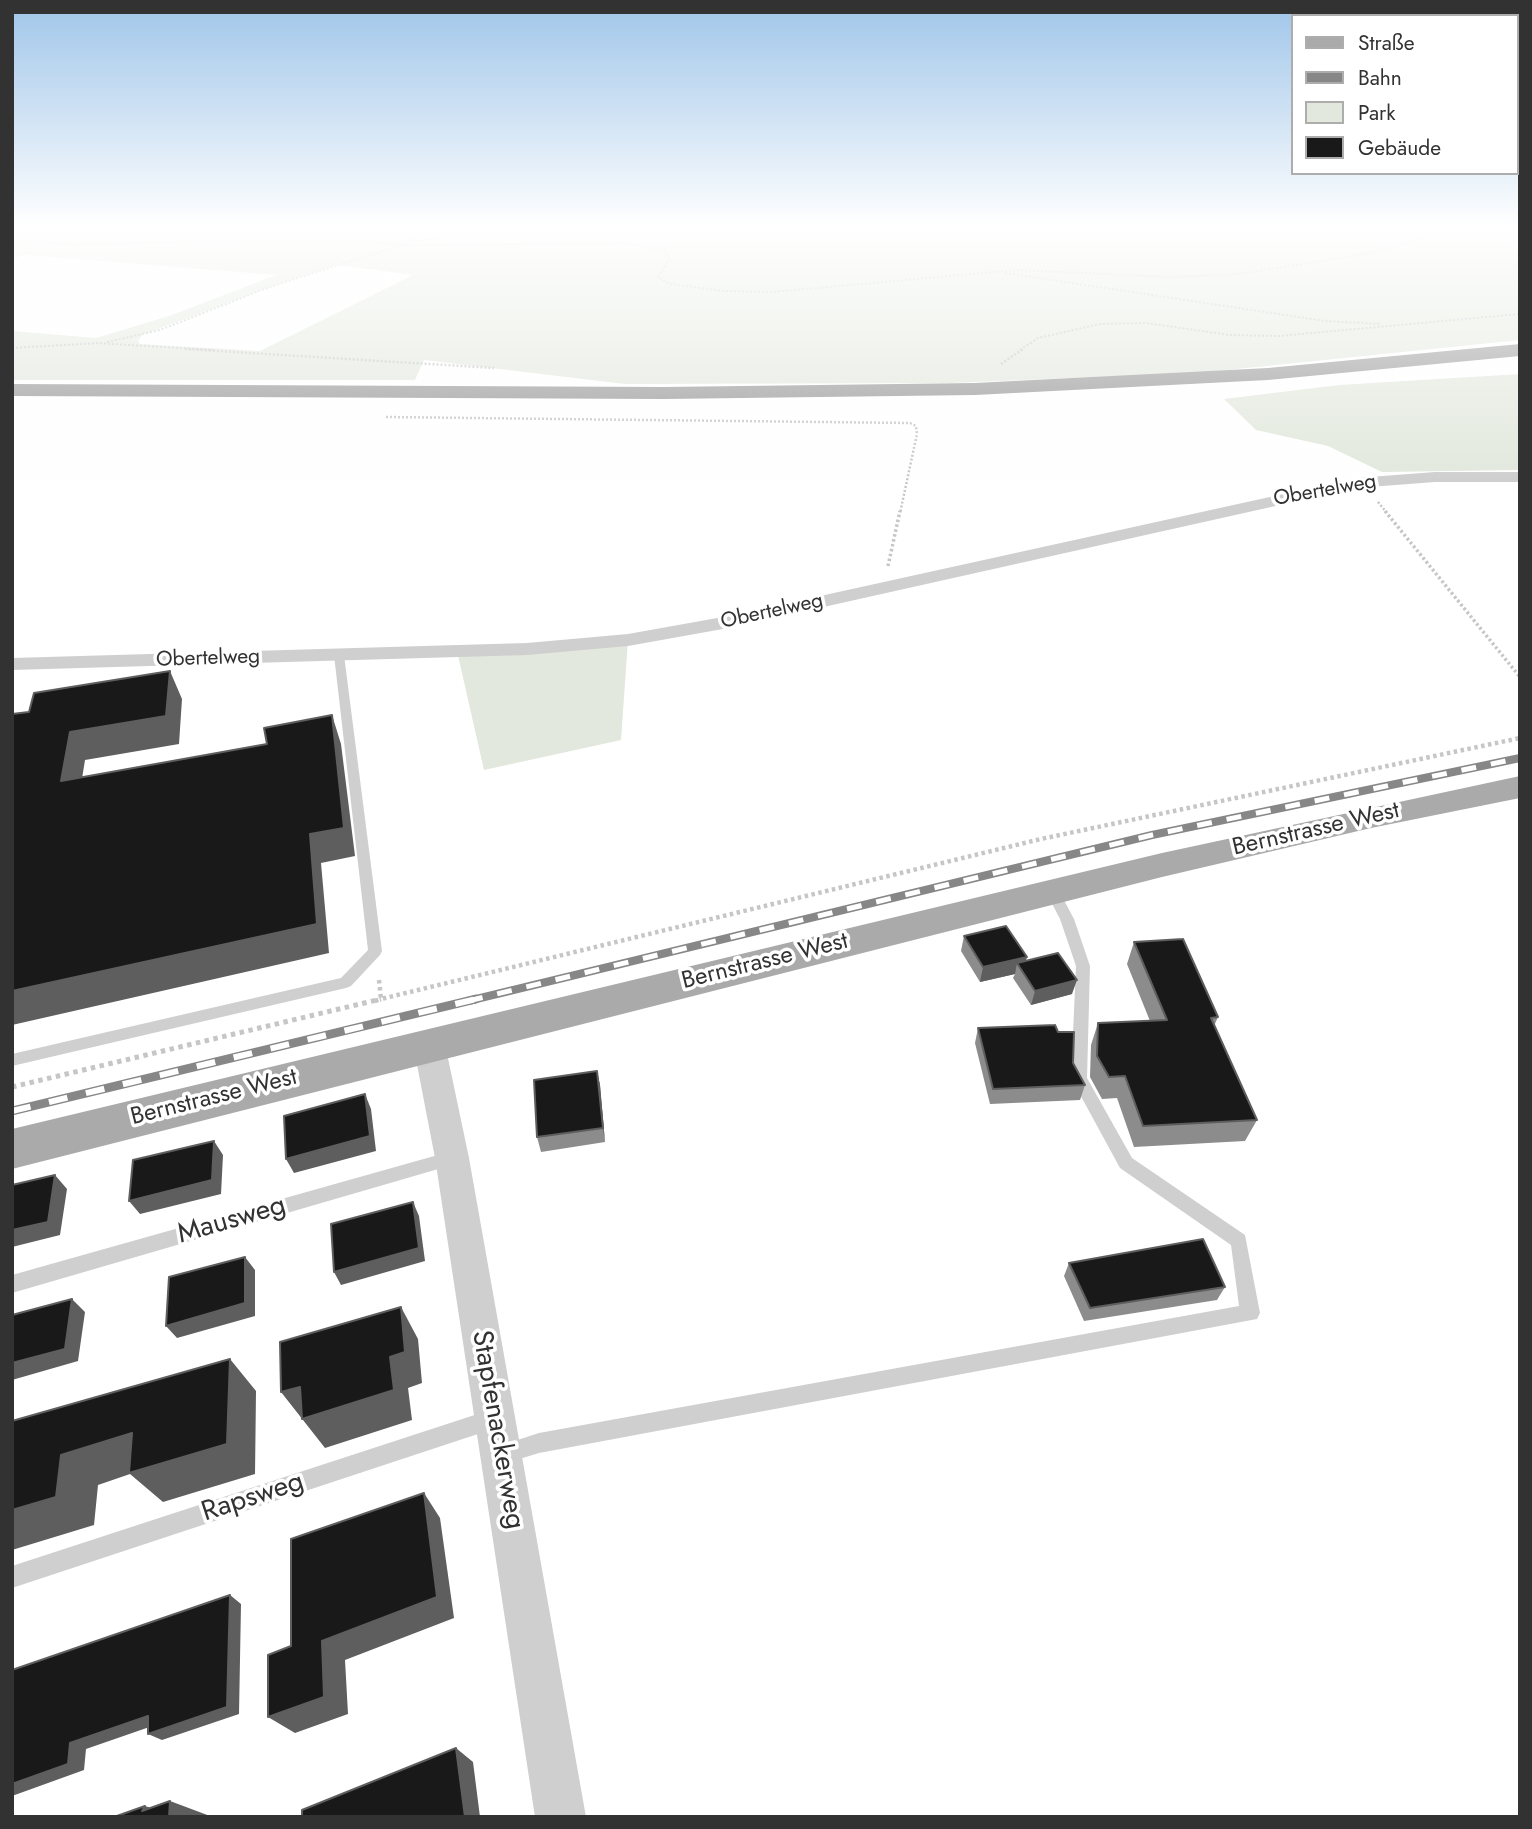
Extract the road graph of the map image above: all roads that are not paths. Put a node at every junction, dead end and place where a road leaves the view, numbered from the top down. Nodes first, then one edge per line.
1 (1520, 350) edge
2 (1520, 361) edge
3 (12, 390) edge
4 (12, 401) edge
5 (1520, 477) edge
6 (339, 655) junction
7 (12, 664) edge
8 (1520, 787) edge
9 (1053, 892) junction
10 (429, 1044) junction
11 (12, 1060) edge
12 (12, 1149) edge
13 (452, 1158) junction
14 (12, 1284) edge
15 (498, 1437) junction
16 (12, 1577) edge
17 (561, 1817) edge

1 - 3 highway
2 - 4 highway
5 - 6 street, Obertelweg
6 - 7 street, Obertelweg
6 - 11 lane
8 - 9 main road, Bernstrasse West
9 - 10 main road, Bernstrasse West
9 - 15 lane, Rapsweg
10 - 12 main road, Bernstrasse West
10 - 13 street, Stapfenackerweg
13 - 14 lane, Mausweg
13 - 15 street, Stapfenackerweg
15 - 16 lane, Rapsweg
15 - 17 street, Stapfenackerweg

